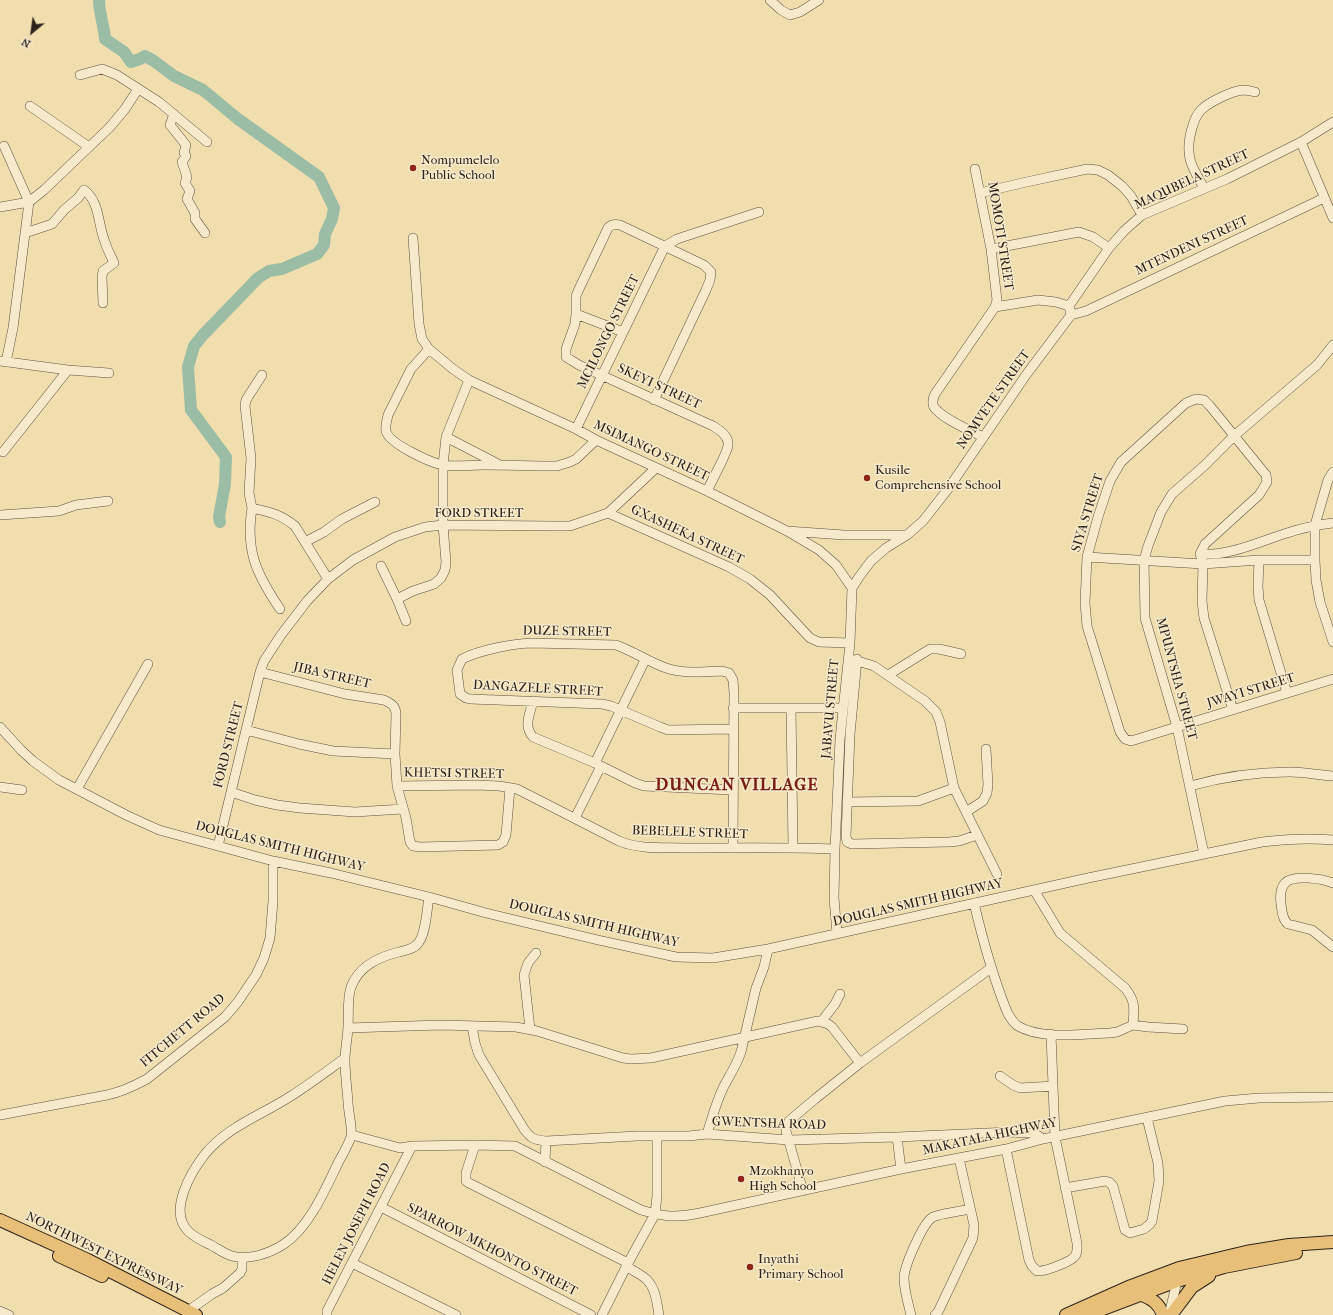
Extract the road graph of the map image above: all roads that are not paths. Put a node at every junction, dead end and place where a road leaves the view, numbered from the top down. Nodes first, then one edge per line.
1 (770, 0) edge
2 (819, 0) edge
3 (80, 75) dead end
4 (138, 89) junction
5 (1256, 92) dead end
6 (30, 106) dead end
7 (174, 114) junction
8 (1333, 122) edge
9 (206, 142) dead end
10 (1301, 142) junction
11 (4, 146) dead end
12 (89, 147) junction
13 (975, 169) dead end
14 (1204, 188) junction
15 (980, 193) junction
16 (1324, 198) junction
17 (29, 202) junction
18 (0, 207) edge
19 (759, 212) dead end
20 (1142, 215) junction
21 (1333, 218) edge
22 (25, 233) junction
23 (205, 233) dead end
24 (413, 238) dead end
25 (665, 246) junction
26 (1109, 248) junction
27 (991, 249) junction
28 (103, 303) dead end
29 (995, 307) junction
30 (1070, 311) junction
31 (576, 314) junction
32 (623, 332) junction
33 (1333, 345) edge
34 (429, 349) junction
35 (3, 361) edge
36 (68, 370) junction
37 (109, 373) dead end
38 (262, 375) dead end
39 (603, 375) junction
40 (469, 380) junction
41 (654, 400) junction
42 (576, 429) junction
43 (446, 436) junction
44 (1234, 436) junction
45 (983, 437) junction
46 (596, 440) junction
47 (3, 452) dead end
48 (443, 465) junction
49 (500, 465) junction
50 (656, 468) junction
51 (1333, 472) edge
52 (707, 491) junction
53 (108, 501) dead end
54 (375, 502) dead end
55 (252, 508) junction
56 (608, 513) junction
57 (0, 515) edge
58 (1333, 523) edge
59 (443, 525) junction
60 (1315, 525) junction
61 (786, 531) junction
62 (908, 535) junction
63 (305, 542) junction
64 (1200, 554) junction
65 (1087, 557) junction
66 (1144, 560) junction
67 (1258, 560) junction
68 (1315, 560) junction
69 (1203, 564) junction
70 (381, 566) dead end
71 (328, 579) junction
72 (852, 588) junction
73 (397, 599) junction
74 (280, 609) dead end
75 (406, 621) dead end
76 (1333, 642) edge
77 (850, 643) junction
78 (961, 654) dead end
79 (852, 659) junction
80 (645, 660) junction
81 (148, 664) dead end
82 (457, 670) joint
83 (260, 672) junction
84 (888, 675) junction
85 (1333, 679) edge
86 (1287, 693) junction
87 (533, 701) junction
88 (733, 708) junction
89 (791, 708) junction
90 (843, 708) junction
91 (620, 710) junction
92 (1233, 710) junction
93 (0, 727) edge
94 (1177, 728) junction
95 (733, 729) junction
96 (246, 730) junction
97 (1131, 741) joint
98 (986, 749) dead end
99 (395, 754) junction
100 (598, 765) junction
101 (1333, 776) edge
102 (397, 786) junction
103 (1190, 786) junction
104 (0, 787) edge
105 (510, 788) junction
106 (954, 788) junction
107 (22, 790) dead end
108 (79, 790) junction
109 (732, 790) junction
110 (231, 792) junction
111 (847, 802) junction
112 (403, 809) junction
113 (966, 812) junction
114 (575, 818) junction
115 (977, 835) junction
116 (1333, 840) edge
117 (218, 846) junction
118 (793, 847) junction
119 (733, 848) junction
120 (835, 849) junction
121 (1204, 854) junction
122 (272, 861) junction
123 (997, 874) dead end
124 (1333, 883) edge
125 (1034, 890) junction
126 (430, 897) junction
127 (974, 904) junction
128 (837, 934) junction
129 (1333, 948) edge
130 (768, 950) junction
131 (536, 953) dead end
132 (991, 968) junction
133 (840, 994) dead end
134 (821, 1022) junction
135 (1132, 1025) junction
136 (472, 1026) junction
137 (348, 1028) junction
138 (530, 1029) junction
139 (1183, 1029) dead end
140 (1051, 1034) junction
141 (746, 1037) junction
142 (345, 1058) junction
143 (860, 1063) junction
144 (1000, 1076) dead end
145 (1053, 1086) junction
146 (1333, 1097) edge
147 (0, 1115) edge
148 (1148, 1118) junction
149 (707, 1134) junction
150 (352, 1135) junction
151 (657, 1136) junction
152 (897, 1137) junction
153 (1055, 1137) junction
154 (789, 1140) junction
155 (1043, 1140) junction
156 (546, 1141) junction
157 (475, 1145) junction
158 (412, 1146) junction
159 (1006, 1149) junction
160 (959, 1158) junction
161 (545, 1162) junction
162 (901, 1169) junction
163 (1066, 1188) junction
164 (803, 1191) junction
165 (381, 1207) junction
166 (969, 1209) junction
167 (655, 1214) junction
168 (0, 1220) edge
169 (0, 1228) edge
170 (1333, 1242) edge
171 (1333, 1251) edge
172 (242, 1257) junction
173 (352, 1263) junction
174 (627, 1265) junction
175 (1224, 1267) junction
176 (1179, 1268) junction
177 (1177, 1281) junction
178 (1140, 1294) junction
179 (0, 1311) edge
180 (188, 1314) edge
181 (9, 1315) edge
182 (327, 1315) edge
183 (456, 1315) edge
184 (591, 1315) edge
185 (602, 1315) edge
186 (659, 1315) edge
187 (911, 1315) edge
188 (935, 1315) edge
189 (1066, 1315) edge
190 (1087, 1315) edge
191 (1163, 1315) edge
192 (1170, 1315) edge

1 - 2 street
3 - 4 street
4 - 7 street
4 - 12 street
5 - 14 street
6 - 12 street
7 - 9 street
7 - 23 street
8 - 10 street, MAQUBELA STREET
10 - 14 street, MAQUBELA STREET
10 - 16 street
11 - 17 street
12 - 17 street
13 - 15 street, MOMOTI STREET
14 - 20 street, MAQUBELA STREET
15 - 20 street
15 - 27 street, MOMOTI STREET
16 - 21 street
16 - 30 street, MTENDENI STREET
17 - 18 street
17 - 22 street
19 - 25 street
20 - 26 street, MAQUBELA STREET
22 - 28 street
22 - 35 street
24 - 34 street
25 - 31 street
25 - 32 street, MCILONGO STREET
25 - 41 street
26 - 27 street
26 - 30 street, MAQUBELA STREET
27 - 29 street, MOMOTI STREET
29 - 30 street, MOMOTI STREET
29 - 45 street, MOMOTI STREET
30 - 45 street, NOMVETE STREET
31 - 32 street
31 - 39 street, SKEYI STREET
32 - 39 street, MCILONGO STREET
33 - 44 street, MPUNTSHA STREET
34 - 40 street, MSIMANGO STREET
34 - 48 street
35 - 36 street
36 - 37 street
36 - 47 street
38 - 55 street
39 - 41 street, SKEYI STREET
39 - 42 street, MCILONGO STREET
40 - 42 street, MSIMANGO STREET
40 - 43 street
41 - 52 street, SKEYI STREET
42 - 46 street, MSIMANGO STREET
43 - 48 street
43 - 49 street
44 - 64 street
44 - 65 street, SIYA STREET
44 - 66 street, MPUNTSHA STREET
45 - 62 street, NOMVETE STREET
46 - 49 street
46 - 50 street, MSIMANGO STREET
48 - 49 street
48 - 59 street
50 - 52 street, MSIMANGO STREET
50 - 56 street, FORD STREET
51 - 60 street
52 - 61 street, MSIMANGO STREET
53 - 57 street
54 - 63 street
55 - 63 street
55 - 74 street
56 - 59 street, FORD STREET
56 - 77 street, GXASHEKA STREET
58 - 60 street
59 - 71 street, FORD STREET
59 - 73 street
60 - 64 street
60 - 68 street
61 - 62 street
61 - 72 street, MSIMANGO STREET
62 - 72 street
63 - 71 street
64 - 69 street
65 - 66 street
65 - 97 street, SIYA STREET
66 - 69 street
66 - 94 street, MPUNTSHA STREET
67 - 68 street
67 - 69 street
67 - 86 street
68 - 76 street
69 - 92 street
70 - 73 street
71 - 83 street, FORD STREET
72 - 77 street, JABAVU STREET
73 - 75 street
77 - 79 street, JABAVU STREET
78 - 84 street
79 - 84 street
79 - 90 street, JABAVU STREET
79 - 111 street
80 - 82 street, DUZE STREET
80 - 88 street, DUZE STREET
80 - 91 street
81 - 108 street
82 - 87 street, DANGAZELE STREET
83 - 96 street, FORD STREET
83 - 99 street, JIBA STREET
84 - 106 street
85 - 86 street, JWAYI STREET
86 - 92 street, JWAYI STREET
87 - 91 street, DANGAZELE STREET
87 - 100 street
88 - 89 street
88 - 95 street
89 - 90 street
89 - 118 street
90 - 120 street, JABAVU STREET
91 - 95 street, DANGAZELE STREET
91 - 100 street
92 - 94 street, JWAYI STREET
93 - 108 street, DOUGLAS SMITH HIGHWAY
94 - 97 street, JWAYI STREET
94 - 103 street, MPUNTSHA STREET
95 - 109 street
96 - 99 street
96 - 110 street, FORD STREET
98 - 113 street
99 - 102 street
100 - 109 street
100 - 114 street
101 - 103 street
102 - 105 street, KHETSI STREET
102 - 112 street
103 - 121 street, MPUNTSHA STREET
104 - 107 street
105 - 112 street
105 - 114 street, BEBELELE STREET
106 - 111 street
106 - 113 street
108 - 117 street, DOUGLAS SMITH HIGHWAY
109 - 119 street
110 - 112 street
110 - 117 street, FORD STREET
111 - 115 street
113 - 115 street
114 - 119 street, BEBELELE STREET
115 - 123 street
116 - 121 street, DOUGLAS SMITH HIGHWAY
117 - 122 street, DOUGLAS SMITH HIGHWAY
118 - 119 street, BEBELELE STREET
118 - 120 street, BEBELELE STREET
120 - 128 street, JABAVU STREET
121 - 125 street, DOUGLAS SMITH HIGHWAY
122 - 126 street, DOUGLAS SMITH HIGHWAY
122 - 147 street, FITCHETT ROAD
124 - 129 street
125 - 127 street, DOUGLAS SMITH HIGHWAY
125 - 135 street
126 - 130 street, DOUGLAS SMITH HIGHWAY
126 - 137 street
127 - 128 street, DOUGLAS SMITH HIGHWAY
127 - 132 street
128 - 130 street, DOUGLAS SMITH HIGHWAY
130 - 141 street
131 - 138 street
132 - 140 street
132 - 143 street
133 - 134 street
134 - 141 street
134 - 143 street
135 - 139 street
135 - 140 street
136 - 137 street
136 - 138 street
136 - 156 street
137 - 142 street
138 - 141 street
140 - 145 street
141 - 149 street
142 - 150 street
142 - 172 street
143 - 154 street
144 - 145 street
145 - 153 street
146 - 148 street, MAKATALA HIGHWAY
148 - 153 street, MAKATALA HIGHWAY
148 - 163 street
149 - 151 street, GWENTSHA ROAD
149 - 154 street, GWENTSHA ROAD
150 - 158 street, MAKATALA HIGHWAY
150 - 172 street
151 - 156 street, GWENTSHA ROAD
151 - 167 street
152 - 154 street, GWENTSHA ROAD
152 - 155 street, GWENTSHA ROAD
152 - 162 street
153 - 155 street, MAKATALA HIGHWAY
153 - 163 street
154 - 164 street
155 - 159 street, MAKATALA HIGHWAY
156 - 161 street
157 - 158 street, MAKATALA HIGHWAY
157 - 161 street, MAKATALA HIGHWAY
157 - 174 street
158 - 165 street, HELEN JOSEPH ROAD
159 - 160 street, MAKATALA HIGHWAY
159 - 163 street
160 - 162 street, MAKATALA HIGHWAY
160 - 166 street
161 - 167 street, MAKATALA HIGHWAY
162 - 164 street, MAKATALA HIGHWAY
164 - 167 street, MAKATALA HIGHWAY
165 - 173 street, HELEN JOSEPH ROAD
165 - 184 street, SPARROW MKHONTO STREET
166 - 187 street
166 - 188 street
167 - 174 street
168 - 180 main road, NORTHWEST EXPRESSWAY
169 - 180 main road, NORTHWEST EXPRESSWAY
170 - 176 main road
171 - 175 main road
172 - 180 street
173 - 182 street, HELEN JOSEPH ROAD
173 - 183 street
174 - 185 street
174 - 186 street
175 - 177 main road
175 - 192 main road
176 - 177 street
176 - 189 main road
177 - 178 main road
177 - 192 street
178 - 190 main road
178 - 191 main road
179 - 181 street

